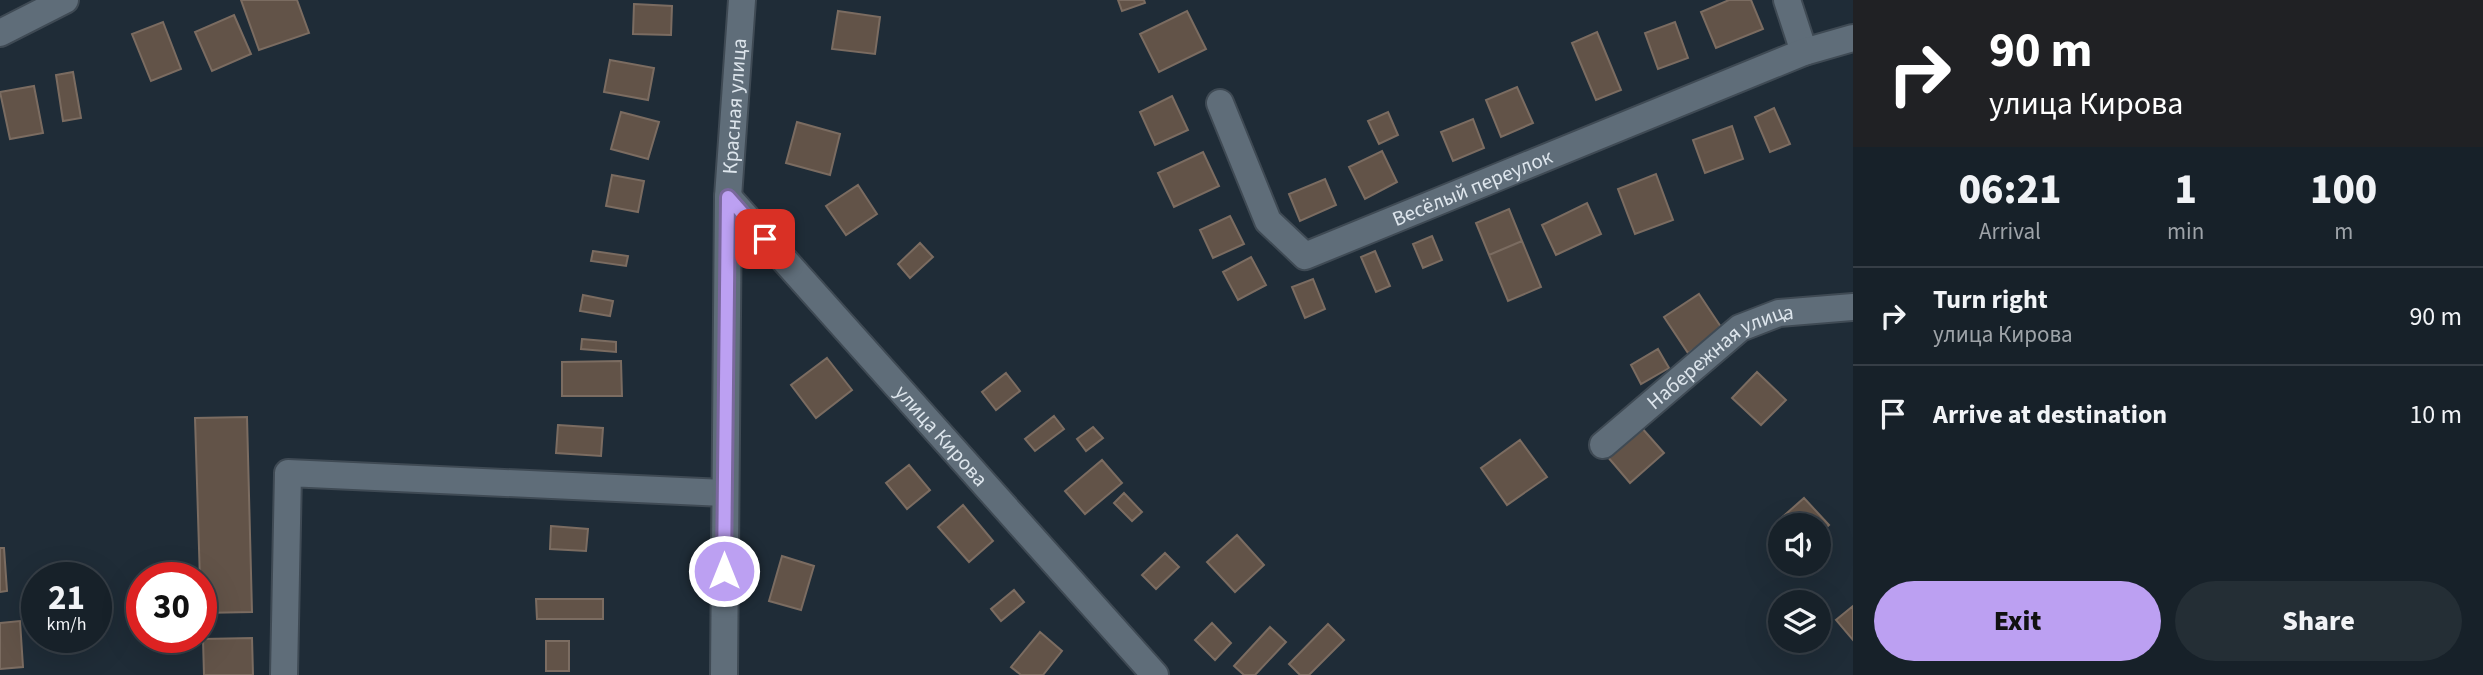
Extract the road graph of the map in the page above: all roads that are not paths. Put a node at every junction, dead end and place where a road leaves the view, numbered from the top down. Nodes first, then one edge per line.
1 (65, 0) edge
2 (742, 0) edge
3 (1787, 0) edge
4 (35, 7) edge
5 (0, 33) edge
6 (1853, 38) edge
7 (1804, 52) junction
8 (1220, 103) dead end
9 (728, 197) junction
10 (1853, 307) edge
11 (1603, 445) dead end
12 (724, 493) junction
13 (284, 675) edge
14 (724, 675) edge
15 (1155, 675) edge

1 - 4 street
2 - 9 street, Красная улица
3 - 7 street
4 - 5 street
6 - 7 street
7 - 8 street, Весёлый переулок
9 - 12 street, Красная улица
9 - 15 street, улица Кирова
10 - 11 street, Набережная улица
12 - 13 street
12 - 14 street, Красная улица

